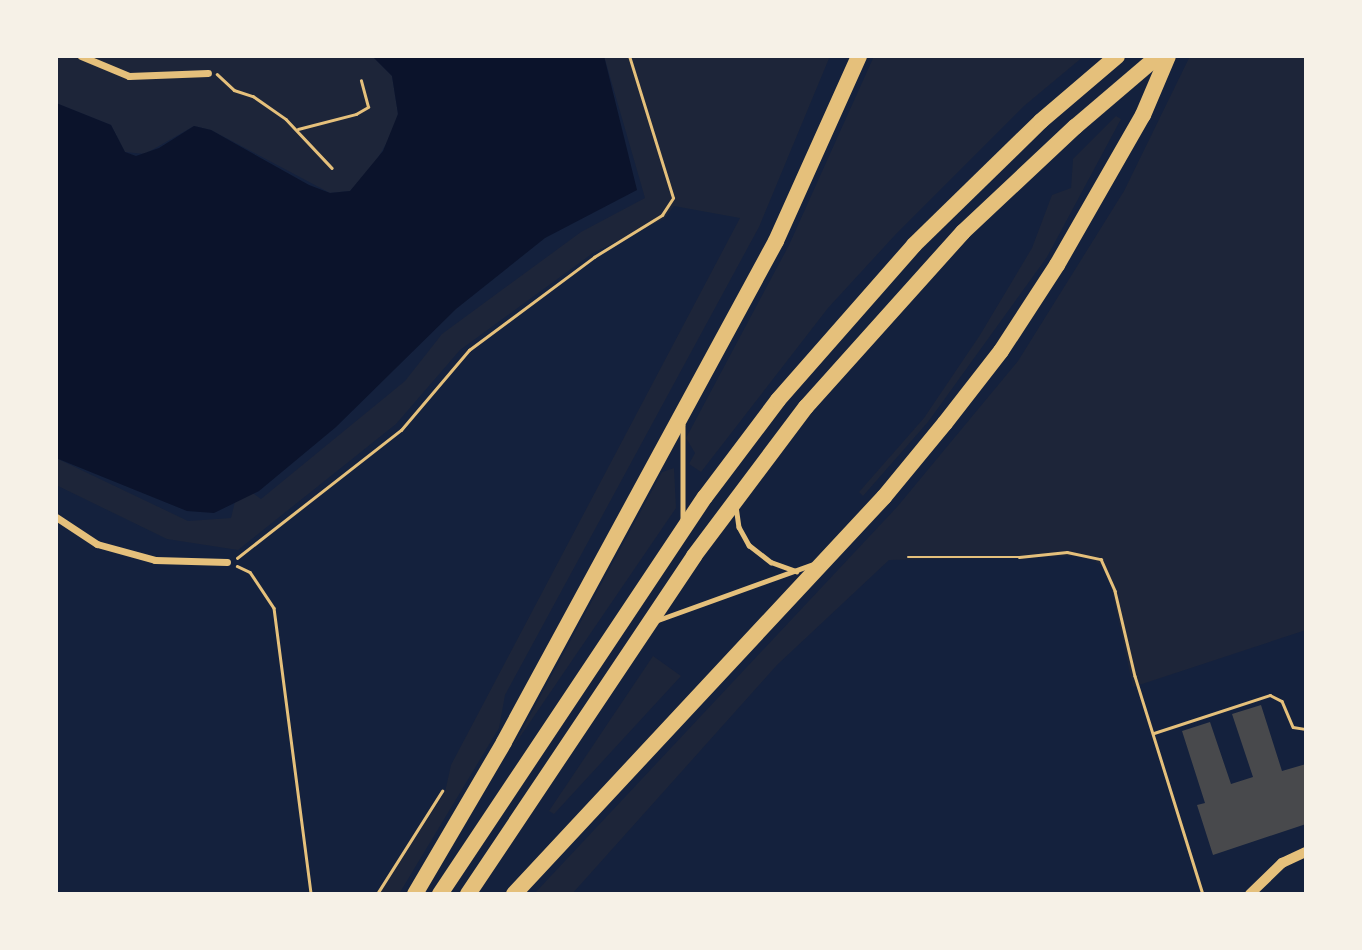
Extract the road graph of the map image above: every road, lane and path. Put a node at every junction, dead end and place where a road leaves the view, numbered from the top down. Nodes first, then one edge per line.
1 (81, 56) edge
2 (629, 56) edge
3 (859, 56) edge
4 (1118, 56) edge
5 (1158, 56) edge
6 (1168, 56) edge
7 (208, 73) joint
8 (361, 81) dead end
9 (297, 130) junction
10 (332, 168) dead end
11 (683, 414) junction
12 (740, 493) junction
13 (56, 517) edge
14 (683, 529) junction
15 (908, 557) dead end
16 (822, 561) junction
17 (228, 562) junction
18 (797, 571) junction
19 (651, 622) junction
20 (1306, 729) edge
21 (1154, 733) junction
22 (442, 792) dead end
23 (1306, 852) edge
24 (311, 894) edge
25 (377, 894) edge
26 (415, 894) edge
27 (440, 894) edge
28 (468, 894) edge
29 (514, 894) edge
30 (1203, 894) edge
31 (1250, 894) edge

1 - 7 street
2 - 17 path
3 - 11 highway
4 - 14 highway
5 - 12 highway
6 - 16 highway
7 - 9 path
8 - 9 path
9 - 10 path
11 - 14 lane
11 - 26 highway
12 - 18 lane
12 - 19 highway
13 - 17 street
14 - 27 highway
15 - 21 path
16 - 18 lane
16 - 29 highway
17 - 24 path
18 - 19 lane
19 - 28 highway
20 - 21 path
21 - 30 path
22 - 25 path
23 - 31 street

